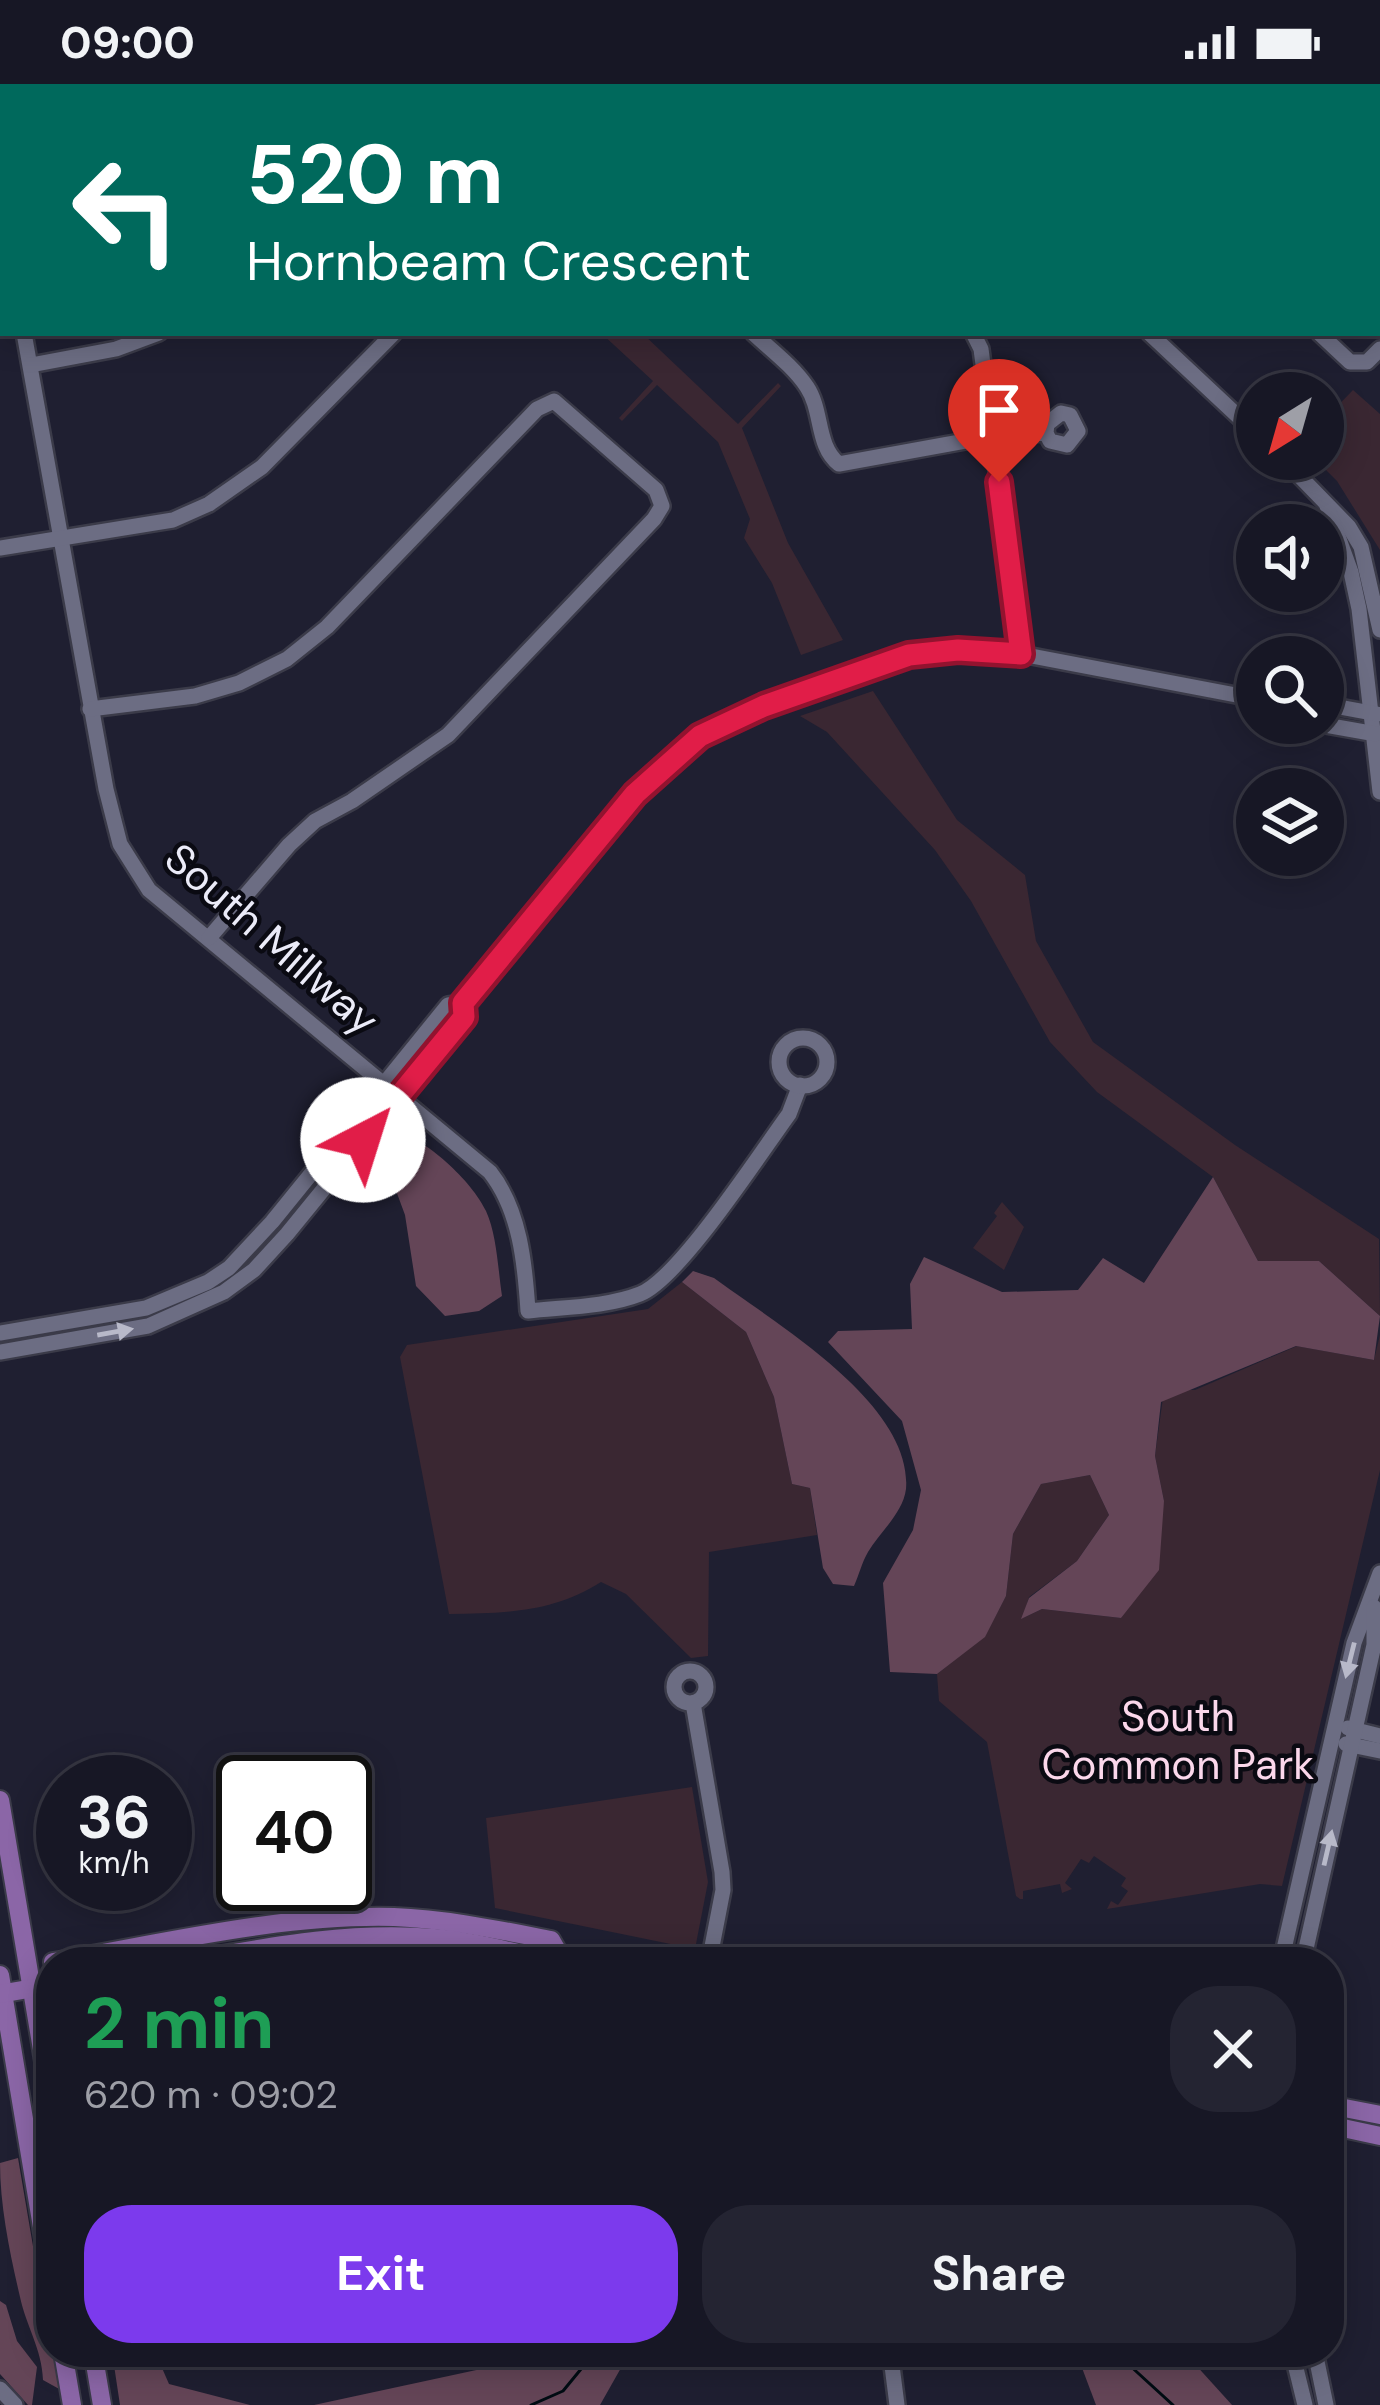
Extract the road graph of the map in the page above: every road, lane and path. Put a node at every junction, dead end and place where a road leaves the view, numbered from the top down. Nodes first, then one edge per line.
1 (25, 336) edge
2 (151, 336) edge
3 (391, 336) edge
4 (756, 336) edge
5 (974, 336) edge
6 (1152, 336) edge
7 (1322, 336) edge
8 (1380, 349) edge
9 (31, 365) junction
10 (1236, 414) edge
11 (1046, 433) dead end
12 (993, 436) junction
13 (1303, 480) edge
14 (1325, 504) edge
15 (1344, 522) edge
16 (62, 539) junction
17 (0, 548) edge
18 (1344, 553) edge
19 (1380, 630) edge
20 (1021, 654) junction
21 (1236, 696) edge
22 (1344, 708) edge
23 (90, 709) junction
24 (1375, 714) edge
25 (1344, 728) edge
26 (1376, 734) edge
27 (1380, 792) edge
28 (208, 938) junction
29 (463, 1003) junction
30 (384, 1083) junction
31 (800, 1085) dead end
32 (400, 1096) junction
33 (0, 1333) edge
34 (0, 1352) edge
35 (1380, 1573) edge
36 (1374, 1597) junction
37 (693, 1703) dead end
38 (1333, 1733) junction
39 (1380, 1736) edge
40 (1353, 1737) junction
41 (1380, 1751) edge
42 (0, 1800) edge
43 (143, 1947) edge
44 (265, 1947) edge
45 (484, 1947) edge
46 (555, 1947) edge
47 (713, 1947) edge
48 (1284, 1947) edge
49 (1306, 1947) edge
50 (36, 1965) edge
51 (28, 1966) junction
52 (36, 1979) edge
53 (1, 1983) edge
54 (36, 1986) edge
55 (1344, 2108) edge
56 (1380, 2115) edge
57 (1344, 2128) edge
58 (1380, 2136) edge
59 (36, 2191) edge
60 (66, 2367) edge
61 (96, 2367) edge
62 (892, 2367) edge
63 (1296, 2367) edge
64 (1318, 2367) edge
65 (0, 2389) edge
66 (15, 2405) edge
67 (72, 2405) edge
68 (102, 2405) edge
69 (897, 2405) edge
70 (1305, 2405) edge
71 (1326, 2405) edge

1 - 9 street, South Millway
2 - 9 street
3 - 16 street
4 - 12 street
5 - 12 street
6 - 10 street
7 - 8 street
9 - 16 street, South Millway
11 - 12 street
12 - 20 street
13 - 14 street
15 - 19 street
16 - 17 street
16 - 23 street, South Millway
18 - 24 street
20 - 21 street
20 - 29 street
22 - 24 street
23 - 28 street, South Millway
23 - 28 street
24 - 26 street
25 - 26 street
26 - 27 street
28 - 30 street, South Millway
29 - 30 street
29 - 32 street
30 - 32 street, South Millway
30 - 33 street
31 - 32 street, South Millway
34 -> 32 street
35 - 36 street
36 -> 38 street
36 - 40 street
37 - 47 street
38 - 40 street
38 - 48 street
39 - 40 street
40 - 41 street
49 -> 40 street
42 - 51 main road
43 - 46 main road
44 - 45 main road
50 - 51 main road
51 - 52 main road
51 - 53 main road
53 - 54 main road
53 - 59 main road
55 - 56 main road
57 - 58 main road
60 - 67 main road
61 - 68 main road
62 - 69 street
63 - 70 street
64 - 71 street
65 - 66 street

